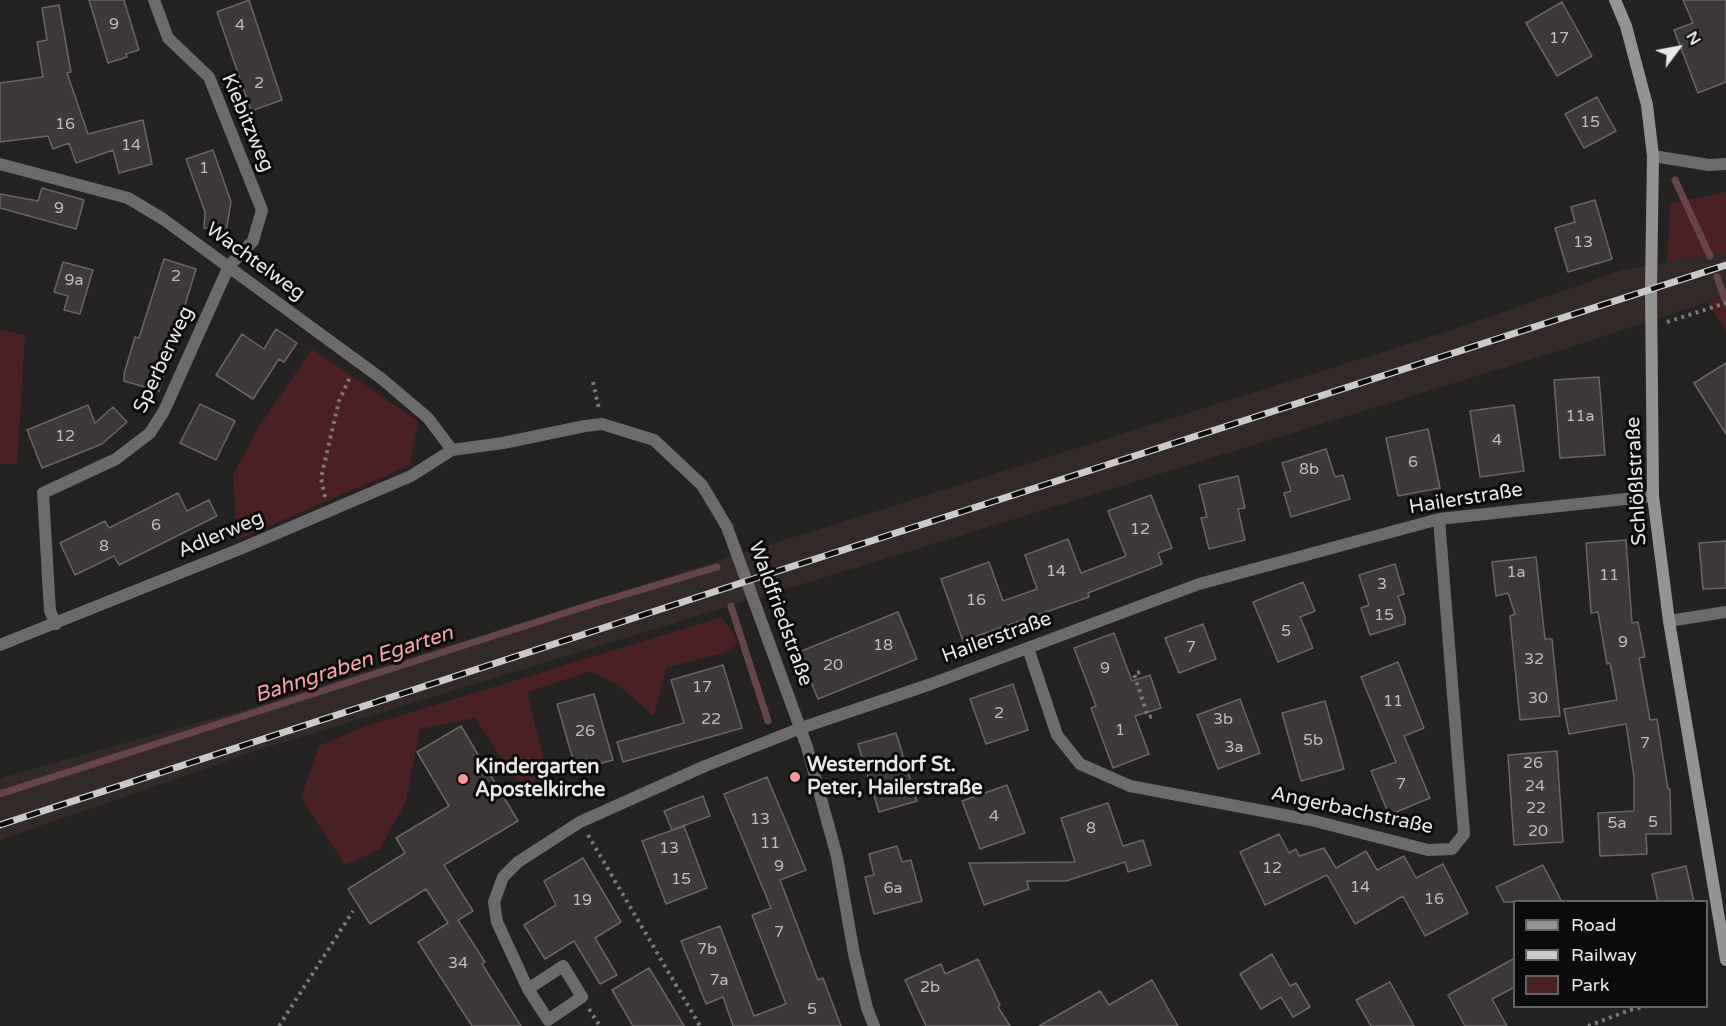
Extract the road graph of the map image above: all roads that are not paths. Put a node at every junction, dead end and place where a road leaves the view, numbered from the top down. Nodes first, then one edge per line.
1 (154, 0) edge
2 (1615, 0) edge
3 (1653, 156) junction
4 (0, 164) edge
5 (1726, 164) edge
6 (229, 266) junction
7 (452, 450) junction
8 (1653, 496) junction
9 (1439, 519) junction
10 (1726, 612) edge
11 (1669, 621) junction
12 (56, 624) junction
13 (0, 645) edge
14 (1028, 648) junction
15 (801, 728) junction
16 (1726, 960) edge
17 (528, 989) junction
18 (874, 1026) edge

1 - 6 street, Kiebitzweg
2 - 3 street, Schlößlstraße
3 - 5 street
3 - 8 street, Schlößlstraße
4 - 6 street, Wachtelweg
6 - 7 street, Wachtelweg
6 - 12 street, Sperberweg
7 - 12 street, Adlerweg
7 - 15 street, Waldfriedstraße
8 - 9 street, Hailerstraße
8 - 11 street, Schlößlstraße
9 - 14 street, Hailerstraße
9 - 14 street, Angerbachstraße
10 - 11 street
11 - 16 street, Schlößlstraße
12 - 13 street, Adlerweg
14 - 15 street, Hailerstraße
15 - 17 street, Hailerstraße
15 - 18 street, Waldfriedstraße
17 - 17 street, Hailerstraße

